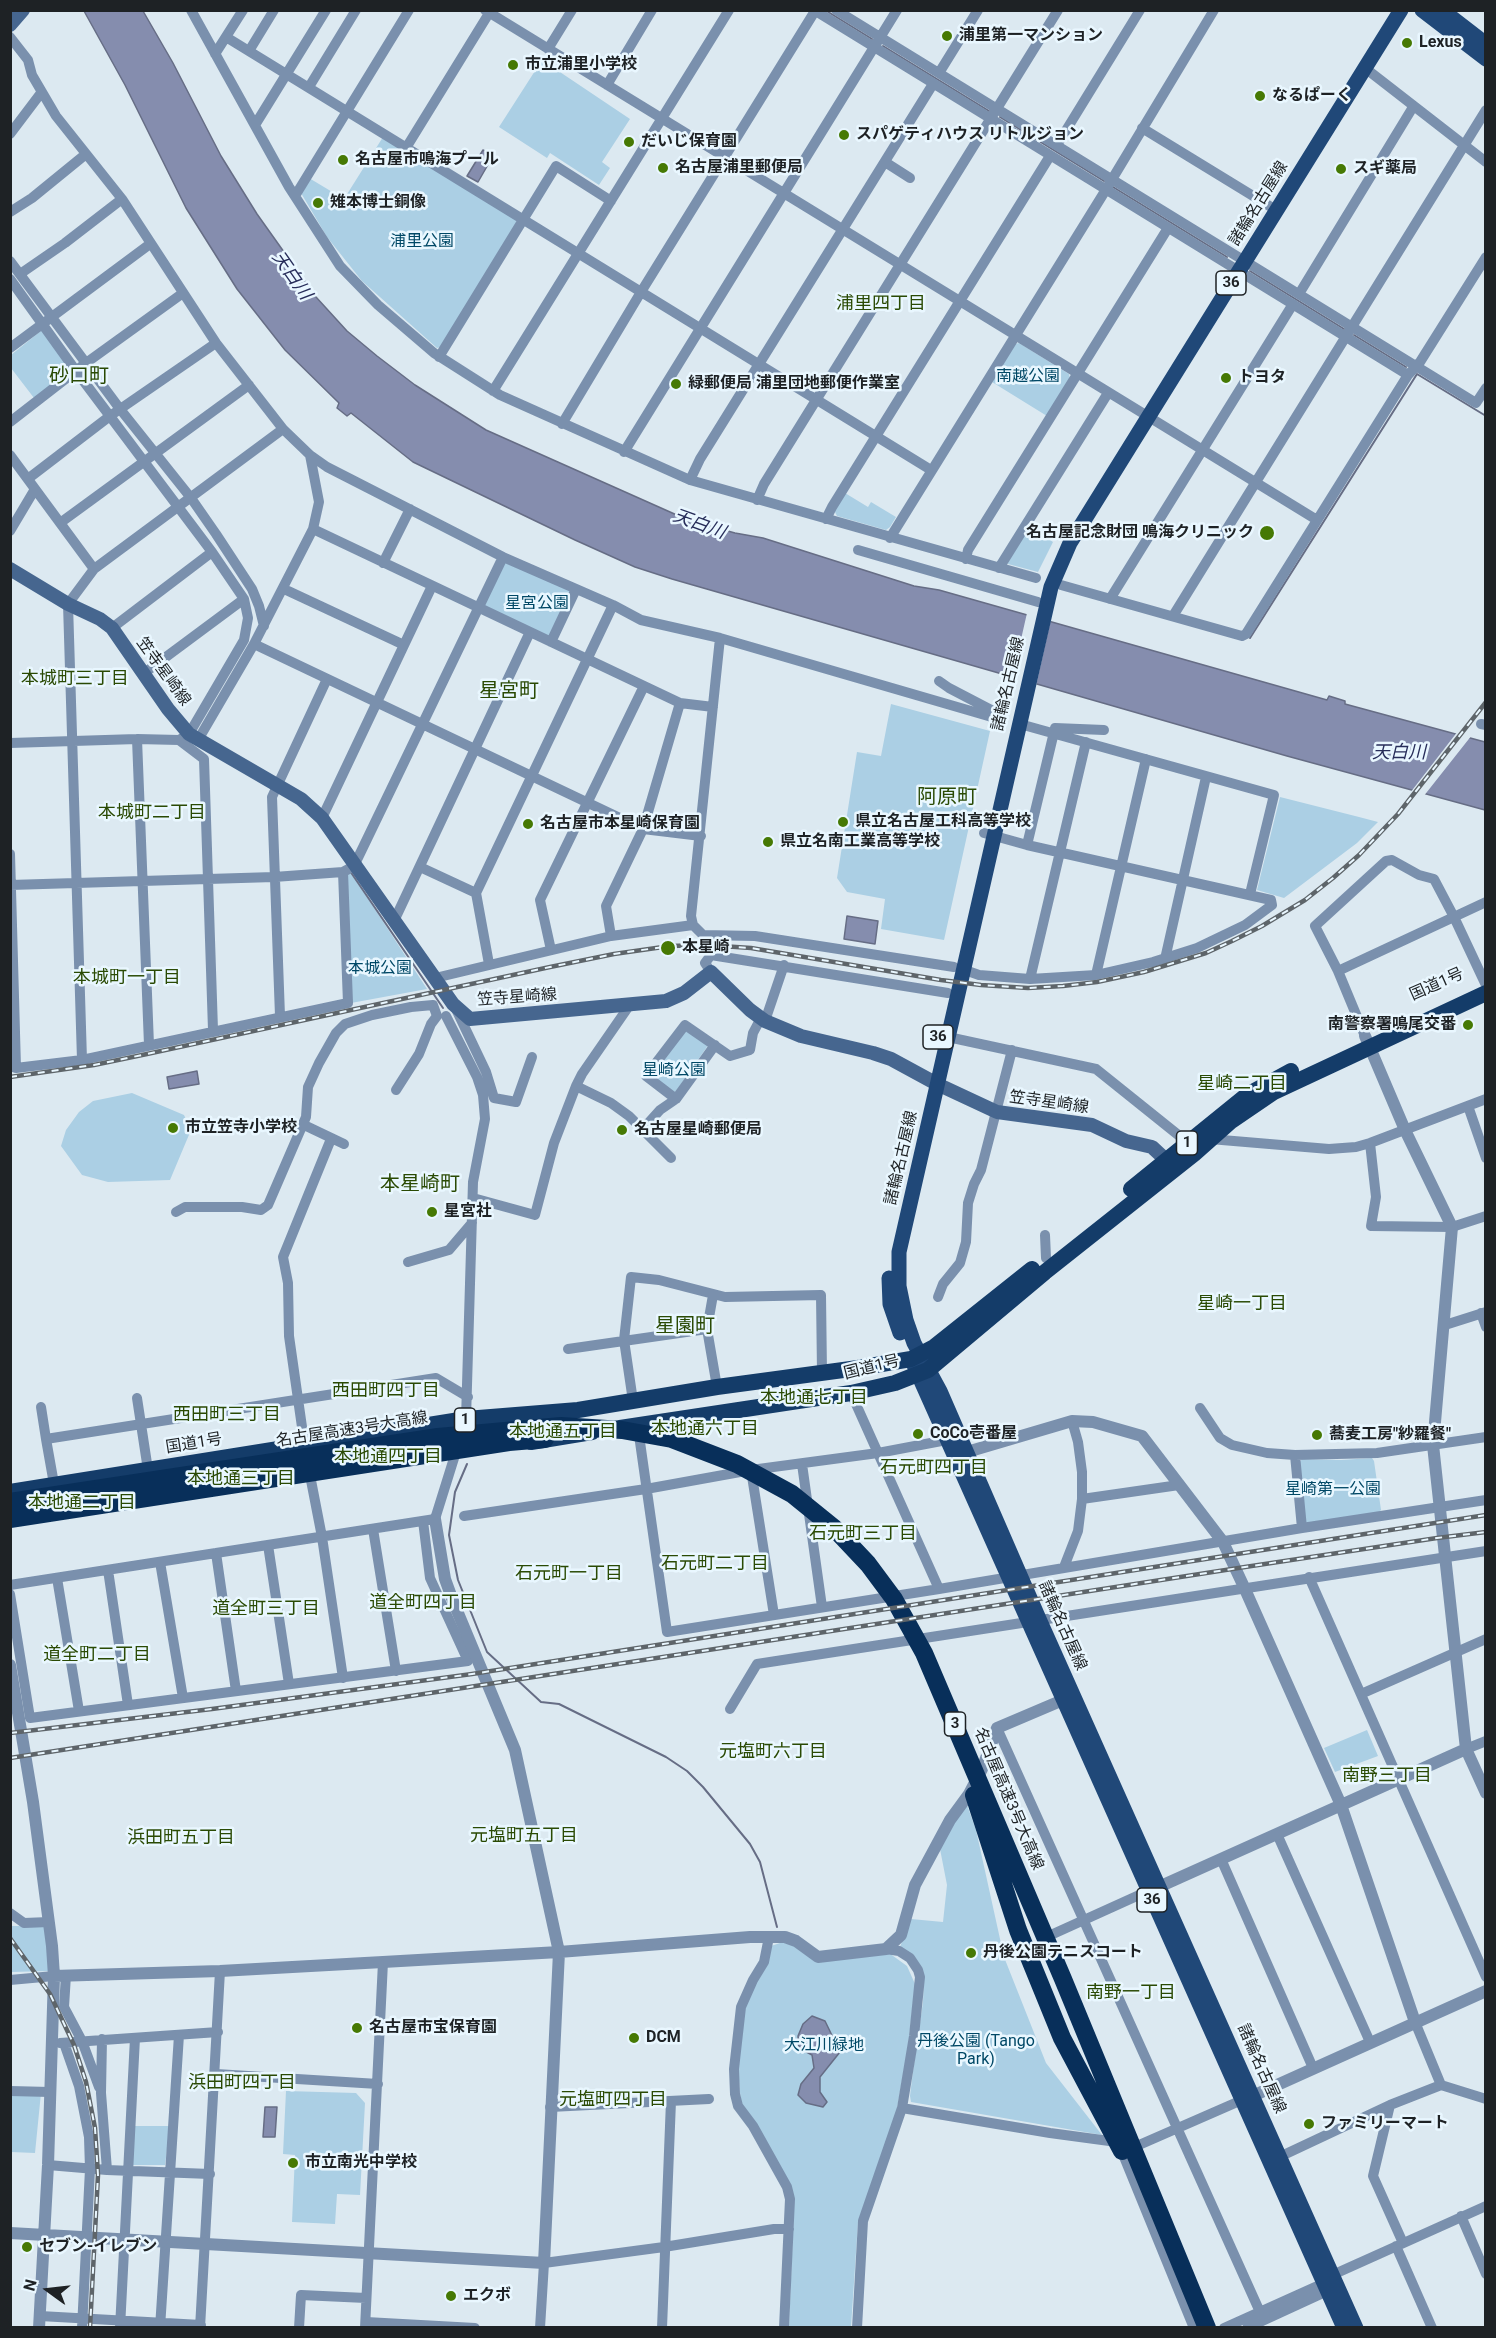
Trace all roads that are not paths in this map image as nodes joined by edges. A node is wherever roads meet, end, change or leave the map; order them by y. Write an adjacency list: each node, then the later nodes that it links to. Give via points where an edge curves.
1 (23, 10): 23 (main road)
2 (191, 10): 30 (street)
3 (243, 10): 25 (street)
4 (274, 10): 29 (street)
5 (326, 10): 34 (street)
6 (356, 10): 37 (street)
7 (409, 10): 42 (street)
8 (572, 10): 28 (street)
9 (652, 10): 36 (street)
10 (729, 10): 43 (street)
11 (836, 10): 26 (street)
12 (897, 10): 26 (street)
13 (978, 10): 33 (street)
14 (1058, 10): 40 (street)
15 (1140, 10): 48 (street)
16 (1214, 10): 46 (street)
17 (1391, 10): 63 (main road, 諸輪名古屋線 / 36)
18 (1401, 10): 32 (main road, 諸輪名古屋線 / 36)
19 (1422, 10): 31 (main road)
20 (1442, 10): 27 (main road)
21 (488, 11): 28 (street); 50 (street)
22 (815, 11): 26 (street); 53 (street)
23 (10, 25)
24 (10, 37): 38 (street, via 28,60)
25 (226, 37): 29 (street); 30 (street)
26 (877, 42): 33 (street); 35 (street); 59 (street)
27 (1485, 44)
28 (548, 49): 36 (street)
29 (249, 51): 34 (street)
30 (216, 54): 45 (street)
31 (1485, 59)
32 (1365, 68): 39 (street); 63 (main road, 諸輪名古屋線 / 36)
33 (939, 73): 40 (street)
34 (286, 74): 37 (street); 45 (street)
35 (933, 84): 44 (street); 54 (street)
36 (607, 85): 43 (street)
37 (309, 87): 42 (street)
38 (41, 93): 47 (street); 51 (street)
39 (1413, 107): 49 (street); 77 (street)
40 (998, 109): 44 (street); 48 (street)
41 (1485, 110): 49 (street)
42 (347, 111): 50 (street); 60 (street)
43 (662, 119): 53 (street); 62 (street)
44 (991, 119): 52 (street); 73 (street)
45 (255, 125): 60 (street)
46 (1142, 128): 57 (street); 63 (street)
47 (10, 134)
48 (1057, 145): 57 (street)
49 (1464, 145): 55 (street); 82 (street)
50 (406, 147): 65 (street)
51 (86, 154): 61 (street); 64 (street)
52 (1050, 156): 58 (street); 78 (street)
53 (725, 158): 59 (street); 75 (street)
54 (885, 162): 56 (street); 67 (street)
55 (1485, 162)
56 (910, 178)
57 (1111, 178): 58 (street); 72 (street)
58 (1106, 190): 66 (street); 84 (street)
59 (784, 194): 67 (street); 83 (street)
60 (295, 196): 88 (street, via 322,241 357,286)
61 (122, 200): 68 (street); 74 (street)
62 (611, 201): 65 (street, via 556,166); 69 (street)
63 (1273, 208): 72 (main road, 諸輪名古屋線 / 36)
64 (10, 212)
65 (523, 219): 69 (street); 88 (street)
66 (1168, 228): 72 (street); 93 (street)
67 (843, 230): 73 (street); 90 (street)
68 (150, 244): 76 (street); 80 (street)
69 (579, 253): 75 (street); 97 (street)
70 (1485, 257): 91 (street)
71 (10, 261): 74 (street)
72 (1239, 264): 77 (street); 79 (street); 101 (main road, 諸輪名古屋線 / 36)
73 (900, 265): 78 (street); 99 (street)
74 (13, 279): 80 (street); 81 (street)
75 (641, 291): 83 (street); 104 (street)
76 (183, 293): 86 (street); 89 (street)
77 (1299, 294): 82 (street)
78 (959, 302): 84 (street); 106 (street)
79 (1293, 304): 85 (street); 107 (street)
80 (52, 317): 81 (street); 89 (street)
81 (43, 324): 87 (street); 92 (street)
82 (1352, 327): 85 (street); 91 (street)
83 (701, 328): 90 (street); 108 (street)
84 (1015, 335): 93 (street); 113 (street)
85 (1346, 337): 94 (street); 116 (street)
86 (216, 343): 95 (street); 100 (street)
87 (10, 348)
88 (439, 357): 97 (street)
89 (86, 363): 92 (street); 100 (street)
90 (760, 364): 99 (street); 115 (street)
91 (1415, 365): 94 (street); 96 (street, via 1476,403)
92 (75, 371): 102 (street); 103 (street)
93 (1076, 374): 98 (street); 131 (street)
94 (1408, 375): 123 (street)
95 (249, 385): 105 (street); 109 (street)
96 (1485, 388)
97 (493, 391): 104 (street)
98 (1108, 393): 101 (street); 133 (street)
99 (817, 399): 106 (street); 119 (street)
100 (120, 409): 102 (street); 109 (street)
101 (1144, 414): 107 (street); 144 (main road, 諸輪名古屋線 / 36)
102 (110, 416): 112 (street); 114 (street)
103 (10, 422)
104 (562, 424): 108 (street)
105 (283, 429): 111 (street); 118 (street)
106 (877, 436): 113 (street); 122 (street)
107 (1202, 450): 116 (street); 142 (street)
108 (624, 452): 115 (street)
109 (154, 454): 112 (street); 118 (street)
110 (10, 455): 114 (street)
111 (310, 455): 121 (street); 125 (street, via 320,502)
112 (143, 460): 120 (street); 124 (street)
113 (932, 470): 127 (street)
114 (29, 478): 117 (street)
115 (690, 480): 119 (street)
116 (1256, 482): 123 (street); 147 (street)
117 (35, 489): 124 (street); 126 (street)
118 (191, 498): 120 (street); 148 (street, via 252,589)
119 (757, 500): 122 (street)
120 (179, 506): 129 (street); 135 (street)
121 (410, 509): 130 (street); 132 (street)
122 (826, 519): 127 (street)
123 (1317, 520): 147 (street, via 1246,634)
124 (60, 523): 135 (street)
125 (313, 529): 132 (street); 139 (street)
126 (10, 531)
127 (890, 538): 131 (street)
128 (858, 550): 144 (street)
129 (213, 552): 141 (street); 149 (street)
130 (502, 557): 140 (street); 146 (street)
131 (966, 559): 133 (street)
132 (384, 563): 138 (street)
133 (999, 568): 136 (street)
134 (10, 569): 143 (main road, 笠寺星崎線)
135 (94, 569): 143 (street)
136 (1036, 578)
137 (1061, 585): 142 (street)
138 (432, 586): 146 (street); 154 (street)
139 (284, 589): 148 (street); 154 (street)
140 (576, 589): 145 (street); 152 (street)
141 (244, 599): 156 (street); 167 (street, via 248,618 244,640)
142 (1110, 599): 147 (street)
143 (68, 604): 149 (main road, 笠寺星崎線); 169 (street)
144 (1040, 604): 180 (main road, 諸輪名古屋線 / 36)
145 (613, 605): 151 (street, via 641,620); 155 (street)
146 (478, 608): 150 (street); 163 (street)
147 (1173, 616)
148 (264, 626): 153 (street)
149 (112, 628): 156 (main road, 笠寺星崎線)
150 (530, 632): 152 (street); 172 (street)
151 (720, 638): 158 (street, via 998,719 995,712); 162 (street)
152 (552, 642): 155 (street)
153 (254, 644): 157 (street); 167 (street)
154 (404, 645): 160 (street)
155 (587, 659): 159 (street); 174 (street)
156 (143, 674): 167 (main road, 笠寺星崎線)
157 (327, 679): 160 (street); 176 (street)
158 (939, 681)
159 (644, 686): 161 (street); 177 (street)
160 (377, 703): 163 (street); 178 (street)
161 (680, 703): 162 (street); 179 (street)
162 (713, 707): 181 (street)
163 (422, 724): 172 (street); 187 (street)
164 (1027, 726): 166 (street)
165 (1104, 730): 166 (street, via 1055,728)
166 (1054, 733): 170 (street); 182 (street)
167 (189, 738): 168 (street); 176 (main road, 笠寺星崎線); 188 (street, via 204,759)
168 (137, 739): 169 (street); 191 (street)
169 (71, 742): 171 (street); 192 (street)
170 (1086, 742): 173 (street); 183 (street)
171 (10, 743)
172 (476, 750): 174 (street); 186 (street)
173 (1146, 759): 175 (street); 185 (street)
174 (532, 777): 177 (street); 194 (street)
175 (1206, 777): 190 (street); 195 (street, via 1274,795)
176 (277, 784): 178 (main road, 笠寺星崎線); 189 (street, via 272,797)
177 (587, 802): 179 (street); 201 (street, via 540,900)
178 (321, 818): 187 (main road, 笠寺星崎線)
179 (643, 829): 181 (street); 200 (street, via 606,906)
180 (989, 835): 182 (street); 205 (main road, 諸輪名古屋線 / 36)
181 (701, 836): 199 (street)
182 (1027, 845): 183 (street)
183 (1059, 851): 185 (street); 210 (street)
184 (10, 854): 193 (street)
185 (1122, 865): 190 (street); 208 (street)
186 (420, 867): 194 (street); 198 (street)
187 (348, 869): 189 (street); 198 (main road, 笠寺星崎線); 215 (street, via 348,1003)
188 (208, 877): 189 (street); 191 (street); 217 (street)
189 (274, 877): 215 (street)
190 (1184, 879): 195 (street); 202 (street)
191 (141, 880): 192 (street); 220 (street)
192 (76, 882): 193 (street); 224 (street)
193 (11, 885): 225 (street)
194 (476, 893): 203 (street)
195 (1250, 894): 202 (street, via 1271,900 1272,905 1245,925)
196 (1485, 902): 197 (street)
197 (1455, 917): 206 (street); 206 (street, via 1434,879 1392,860 1386,861 1315,926); 211 (street)
198 (394, 921): 209 (main road, 笠寺星崎線)
199 (693, 926): 200 (street); 205 (street, via 703,935 755,936)
200 (611, 936): 201 (street)
201 (551, 950): 203 (street)
202 (1165, 959): 208 (street)
203 (489, 964): 209 (street)
204 (784, 965): 207 (street, via 711,955 705,963); 212 (street); 216 (street)
205 (958, 968): 210 (street, via 980,975); 212 (main road, 諸輪名古屋線 / 36); 218 (main road, 諸輪名古屋線 / 36)
206 (1338, 971): 219 (street)
207 (711, 972): 213 (main road, 笠寺星崎線, via 666,1002); 216 (main road, 笠寺星崎線)
208 (1096, 975): 210 (street)
209 (435, 978): 214 (main road, 笠寺星崎線)
210 (1030, 979)
211 (1485, 987): 219 (highway, 国道1号 / 1)
212 (948, 993): 226 (main road, 諸輪名古屋線 / 36)
213 (629, 1006): 214 (main road, 笠寺星崎線, via 470,1019); 227 (street)
214 (447, 1014): 223 (street, via 486,1072 494,1098 516,1102); 228 (street, via 431,1024 419,1054); 233 (street, via 433,1005 372,1015 345,1024 336,1033 308,1087); 244 (street, via 483,1095 485,1119)
215 (280, 1016): 217 (street)
216 (763, 1019): 221 (street, via 753,1033 750,1050 730,1056); 226 (main road, 笠寺星崎線, via 801,1036 882,1056)
217 (213, 1030): 220 (street)
218 (948, 1037): 222 (street); 226 (main road, 諸輪名古屋線 / 36)
219 (1368, 1041): 235 (street); 236 (highway, 国道1号 / 1, via 1274,1092); 238 (highway, 国道1号 / 1, via 1269,1081)
220 (149, 1045): 224 (street)
221 (714, 1045): 229 (street); 229 (street, via 685,1025 646,1076)
222 (1012, 1050): 232 (street); 238 (street, via 1096,1069)
223 (532, 1057)
224 (82, 1060): 225 (street)
225 (13, 1067)
226 (932, 1082): 232 (main road, 笠寺星崎線); 260 (main road, 諸輪名古屋線 / 36, via 899,1252 899,1286)
227 (576, 1086): 234 (street, via 611,1103); 244 (street, via 554,1143 535,1215)
228 (396, 1090)
229 (676, 1099): 234 (street)
230 (1485, 1099): 231 (street)
231 (1468, 1106): 235 (street); 242 (street)
232 (997, 1112): 243 (main road, 笠寺星崎線, via 1092,1125 1126,1141 1152,1147); 253 (street, via 968,1203 966,1242 960,1263)
233 (303, 1124): 237 (street); 245 (street, via 268,1205 261,1210 185,1207)
234 (642, 1130): 241 (street)
235 (1405, 1130): 239 (street); 248 (street)
236 (1213, 1138): 238 (street); 239 (street, via 1329,1149); 260 (highway, 国道1号 / 1, via 1140,1203)
237 (331, 1139): 240 (street); 266 (street, via 283,1257)
238 (1188, 1142): 243 (highway, 国道1号 / 1)
239 (1370, 1143): 248 (street, via 1376,1197 1371,1226)
240 (344, 1144)
241 (671, 1158)
242 (1485, 1158)
243 (1166, 1160): 250 (highway, 国道1号 / 1)
244 (473, 1198): 247 (street)
245 (176, 1212)
246 (1485, 1216): 248 (street)
247 (471, 1223): 251 (street, via 449,1250); 264 (street)
248 (1452, 1227): 255 (street)
249 (1045, 1235): 250 (street)
250 (1046, 1258): 260 (highway, 国道1号 / 1, via 934,1347)
251 (408, 1263)
252 (713, 1295): 257 (street); 258 (street, via 659,1280 631,1277); 261 (street, via 821,1295)
253 (938, 1297)
254 (1483, 1312): 255 (street); 256 (street)
255 (1444, 1325): 278 (street)
256 (1485, 1327)
257 (706, 1329): 258 (street); 262 (street)
258 (624, 1340): 259 (street); 267 (street)
259 (568, 1349)
260 (919, 1364): 261 (highway, 国道1号 / 1); 263 (highway, 国道1号 / 1, via 896,1383); 276 (main road, 諸輪名古屋線 / 36)
261 (822, 1372): 262 (highway, 国道1号 / 1)
262 (717, 1387): 267 (highway, 国道1号 / 1)
263 (851, 1393): 273 (highway, 国道1号 / 1); 280 (street)
264 (468, 1397): 266 (street, via 436,1378); 270 (street)
265 (137, 1398): 272 (street)
266 (298, 1401): 272 (street); 277 (street)
267 (633, 1401): 270 (highway, 国道1号 / 1, via 578,1410 507,1410)
268 (41, 1407): 275 (street)
269 (1200, 1408): 282 (street, via 1220,1438 1232,1445)
270 (466, 1419): 277 (highway, 国道1号 / 1)
271 (1072, 1421): 279 (street); 288 (street, via 1093,1422 1142,1436); 291 (street, via 1082,1472)
272 (141, 1424): 275 (street); 284 (street)
273 (638, 1425): 281 (highway, 国道1号 / 1); 289 (street)
274 (1485, 1437): 278 (street)
275 (46, 1439): 287 (street)
276 (953, 1439): 279 (main road, 諸輪名古屋線 / 36); 280 (street); 310 (main road, 諸輪名古屋線 / 36)
277 (305, 1446): 284 (highway, 国道1号 / 1); 286 (street); 295 (highway, via 290,1466)
278 (1433, 1446): 282 (street, via 1377,1453); 294 (street)
279 (967, 1452): 310 (main road, 諸輪名古屋線 / 36)
280 (878, 1453): 283 (street); 315 (street)
281 (446, 1454): 286 (highway, 国道1号 / 1); 297 (street); 298 (highway, 3); 341 (highway, 3, via 536,1439 615,1440 709,1462 766,1491 823,1532 851,1560 882,1601 914,1657)
282 (1294, 1455): 299 (street)
283 (802, 1464): 285 (street); 317 (street)
284 (148, 1470): 287 (highway, 国道1号 / 1)
285 (751, 1470): 289 (street); 318 (street)
286 (310, 1478): 298 (highway, 国道1号 / 1); 301 (street)
287 (54, 1484): 290 (highway, 国道1号 / 1)
288 (1179, 1485): 291 (street); 302 (street)
289 (646, 1489): 296 (street); 318 (street, via 667,1632)
290 (10, 1492)
291 (1082, 1499): 308 (street, via 1078,1531)
292 (1485, 1500): 294 (street)
293 (10, 1502): 422 (highway, 名古屋高速3号大高線 / 3, via 438,1437 561,1426 622,1430 672,1439 737,1464 792,1494 834,1528 868,1564 894,1599 924,1653)
294 (1440, 1507): 299 (street); 306 (street)
295 (10, 1511)
296 (464, 1516)
297 (429, 1520): 300 (street); 323 (street, via 430,1578 468,1661); 352 (street, via 449,1590 515,1750)
298 (10, 1521)
299 (1302, 1527): 302 (street)
300 (373, 1529): 301 (street); 323 (street)
301 (322, 1537): 303 (street); 324 (street)
302 (1223, 1542): 308 (street); 314 (street)
303 (268, 1545): 305 (street); 325 (street)
304 (1485, 1551): 306 (street)
305 (216, 1553): 307 (street); 326 (street)
306 (1445, 1557): 311 (street); 321 (street)
307 (160, 1562): 309 (street); 328 (street)
308 (1064, 1568): 310 (street)
309 (108, 1570): 312 (street); 330 (street)
310 (1014, 1576): 315 (street); 319 (main road, 諸輪名古屋線 / 36)
311 (1309, 1577): 314 (street); 327 (street)
312 (57, 1578): 313 (street); 332 (street)
313 (10, 1585)
314 (1244, 1587): 319 (street); 342 (street)
315 (939, 1589): 317 (street)
316 (10, 1594): 333 (street)
317 (822, 1607): 318 (street)
318 (774, 1615)
319 (1034, 1622): 329 (main road, 諸輪名古屋線 / 36); 331 (street, via 757,1664)
320 (1485, 1639): 321 (street)
321 (1455, 1652): 327 (street); 337 (street)
322 (10, 1665): 348 (street)
323 (396, 1671): 324 (street)
324 (343, 1678): 325 (street)
325 (289, 1684): 326 (street)
326 (236, 1691): 328 (street)
327 (1361, 1694): 339 (street)
328 (183, 1698): 330 (street)
329 (1068, 1698): 335 (street); 345 (main road, 諸輪名古屋線 / 36)
330 (128, 1705): 332 (street)
331 (730, 1710)
332 (79, 1711): 333 (street)
333 (29, 1718): 334 (street)
334 (10, 1720)
335 (998, 1728): 338 (street); 347 (street)
336 (1485, 1741): 337 (street)
337 (1466, 1749): 339 (street); 340 (street)
338 (982, 1769): 349 (street); 351 (street, via 915,1885 901,1935)
339 (1399, 1780): 342 (street); 356 (street)
340 (1485, 1793)
341 (974, 1795): 421 (highway, 3, via 1018,1930 1045,1996 1071,2057 1128,2163); 422 (highway, via 1056,1992 1106,2092)
342 (1341, 1805): 343 (street); 359 (street)
343 (1277, 1834): 344 (street); 365 (street)
344 (1221, 1859): 345 (street); 367 (street)
345 (1154, 1889): 347 (street); 374 (main road, 諸輪名古屋線 / 36)
346 (10, 1913): 348 (street, via 24,1923)
347 (1084, 1920): 349 (street); 381 (street)
348 (49, 1922): 355 (street)
349 (1053, 1934): 383 (street)
350 (770, 1937): 351 (street, via 796,1941 818,1957); 352 (street); 393 (street, via 764,1962 741,2007 735,2094 738,2106 787,2187)
351 (886, 1949): 380 (street, via 910,1958 920,1977)
352 (559, 1952): 353 (street); 379 (street)
353 (383, 1962): 354 (street); 369 (street)
354 (220, 1971): 355 (street); 360 (street)
355 (60, 1976): 357 (street); 364 (street, via 64,2007); 366 (street)
356 (1485, 1977)
357 (10, 1980)
358 (1485, 1991): 359 (street)
359 (1415, 2022): 365 (street); 370 (street)
360 (218, 2032): 361 (street); 368 (street)
361 (178, 2035): 362 (street); 389 (street)
362 (135, 2038): 363 (street); 388 (street)
363 (102, 2039): 364 (street); 373 (street)
364 (82, 2041): 366 (street); 373 (street)
365 (1370, 2042): 367 (street)
366 (58, 2043): 372 (street); 386 (street, via 79,2086 89,2137)
367 (1313, 2068): 374 (street)
368 (216, 2074): 369 (street); 390 (street)
369 (378, 2084): 402 (street)
370 (1442, 2085): 375 (street); 378 (street)
371 (10, 2091): 372 (street)
372 (50, 2092): 385 (street)
373 (101, 2093): 387 (street)
374 (1248, 2098): 381 (street); 384 (main road, 諸輪名古屋線 / 36)
375 (1485, 2098)
376 (709, 2099): 377 (street)
377 (671, 2101): 379 (street); 401 (street)
378 (1390, 2105): 384 (street); 400 (street, via 1373,2176)
379 (550, 2107): 403 (street)
380 (902, 2108): 382 (street); 420 (street, via 863,2221)
381 (1178, 2129): 383 (street); 407 (street)
382 (1118, 2143): 383 (street); 421 (street)
383 (1139, 2145): 423 (street)
384 (1275, 2159): 405 (main road, 諸輪名古屋線 / 36)
385 (48, 2164): 386 (street); 395 (street)
386 (90, 2169): 387 (street); 396 (street)
387 (107, 2170): 388 (street)
388 (130, 2170): 389 (street); 397 (street)
389 (170, 2172): 390 (street); 398 (street)
390 (210, 2174): 399 (street)
391 (1485, 2206): 392 (street)
392 (1461, 2216): 400 (street); 404 (street)
393 (789, 2229): 401 (street); 419 (street)
394 (10, 2233): 395 (street)
395 (45, 2235): 396 (street); 408 (street)
396 (87, 2237): 397 (street); 409 (street)
397 (125, 2239): 398 (street); 410 (street)
398 (164, 2241): 399 (street); 411 (street)
399 (206, 2244): 402 (street); 413 (street)
400 (1399, 2244): 405 (street, via 1339,2272); 428 (street)
401 (664, 2247): 403 (street); 418 (street)
402 (369, 2253): 403 (street); 406 (street)
403 (544, 2263): 417 (street)
404 (1485, 2274)
405 (1330, 2285): 407 (street); 425 (street); 426 (main road, 諸輪名古屋線 / 36); 427 (main road, 諸輪名古屋線 / 36)
406 (366, 2298): 412 (street); 415 (street, via 301,2295)
407 (1260, 2313): 424 (street)
408 (40, 2322): 409 (street)
409 (82, 2323): 410 (street)
410 (120, 2324): 411 (street)
411 (160, 2325): 413 (street)
412 (365, 2325): 414 (street)
413 (200, 2326)
414 (452, 2327): 416 (street)
415 (299, 2328)
416 (475, 2328)
417 (540, 2328)
418 (662, 2328)
419 (784, 2328)
420 (857, 2328)
421 (1194, 2328)
422 (1206, 2328)
423 (1215, 2328)
424 (1224, 2328)
425 (1247, 2328)
426 (1344, 2328)
427 (1356, 2328)
428 (1431, 2328)

